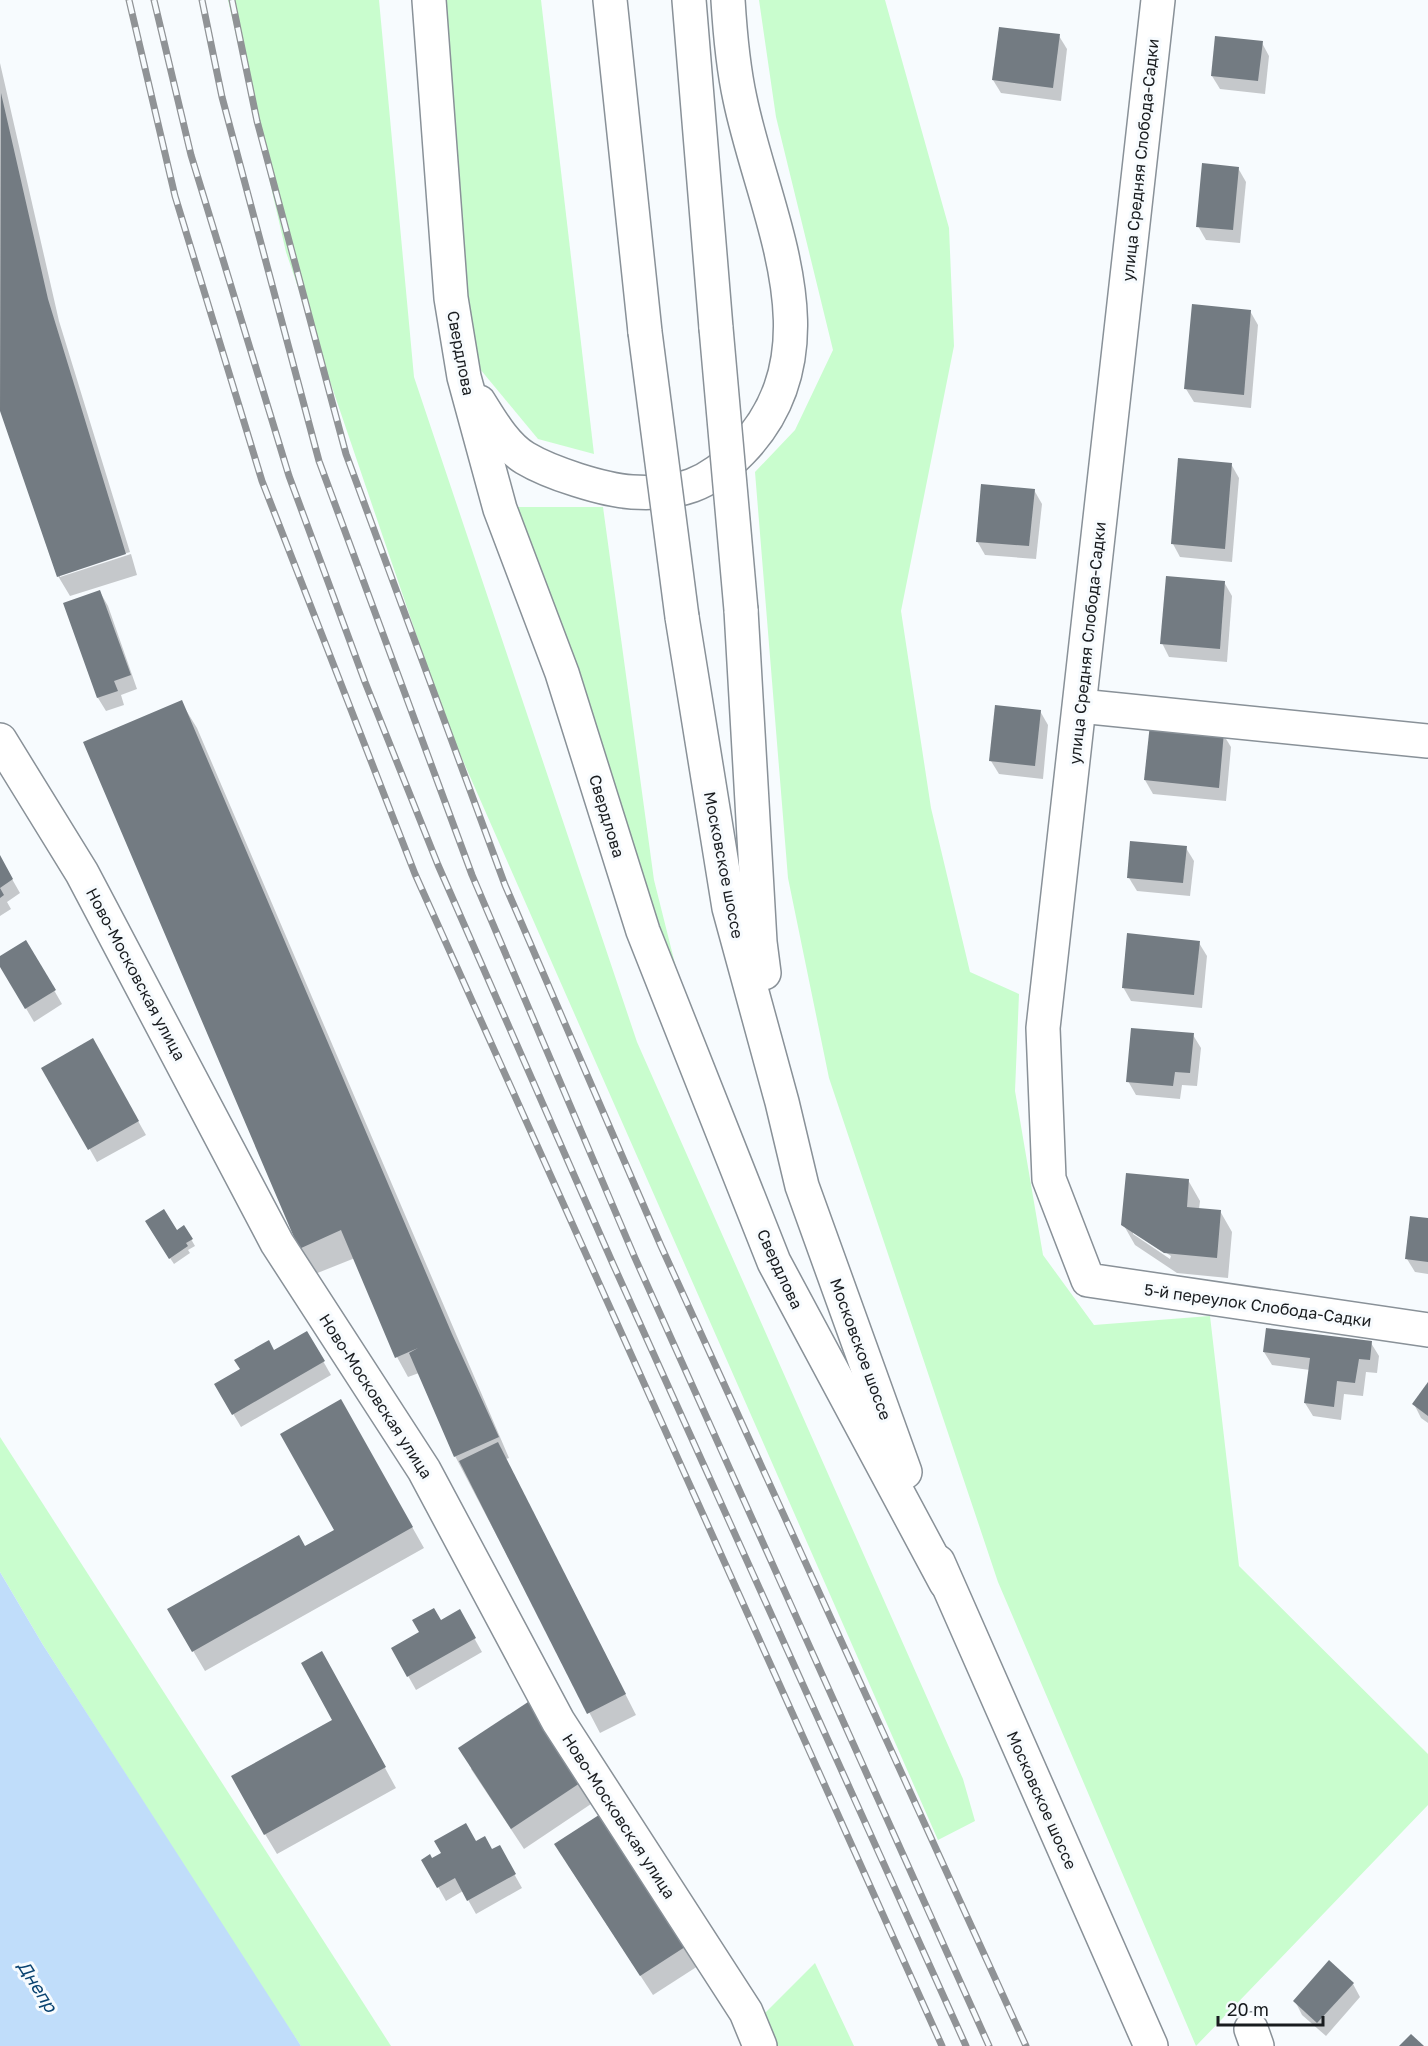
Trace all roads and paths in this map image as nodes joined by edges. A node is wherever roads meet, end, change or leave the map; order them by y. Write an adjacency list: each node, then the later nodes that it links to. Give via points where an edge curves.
1 (429, 0): 6 (main road, Свердлова, via 451,298)
2 (610, 0): 10 (main road, Московское шоссе, bridge, via 645,332 682,617 729,908)
3 (689, 0): 10 (main road, bridge, via 741,610 760,942)
4 (728, 0): 6 (main road, via 740,98 781,247 791,310 790,358 782,389 756,435 721,471 688,488 656,494 608,491 524,457 497,430)
5 (1158, 0): 7 (main road, улица Средняя Слобода-Садки)
6 (464, 378): 13 (main road, Свердлова, via 500,509 562,673 643,931 774,1262)
7 (1080, 706): 9 (main road); 11 (main road, улица Средняя Слобода-Садки, via 1043,1028 1049,1179)
8 (0, 740): 14 (main road, Ново-Московская улица, via 82,873 277,1243 424,1470 558,1721 746,2012)
9 (1428, 741)
10 (782, 1102): 13 (main road, Московское шоссе, via 802,1186)
11 (1089, 1280): 12 (main road, 5-й переулок Слобода-Садки)
12 (1428, 1330)
13 (945, 1582): 15 (main road, Московское шоссе)
14 (760, 2046)
15 (1151, 2046)

